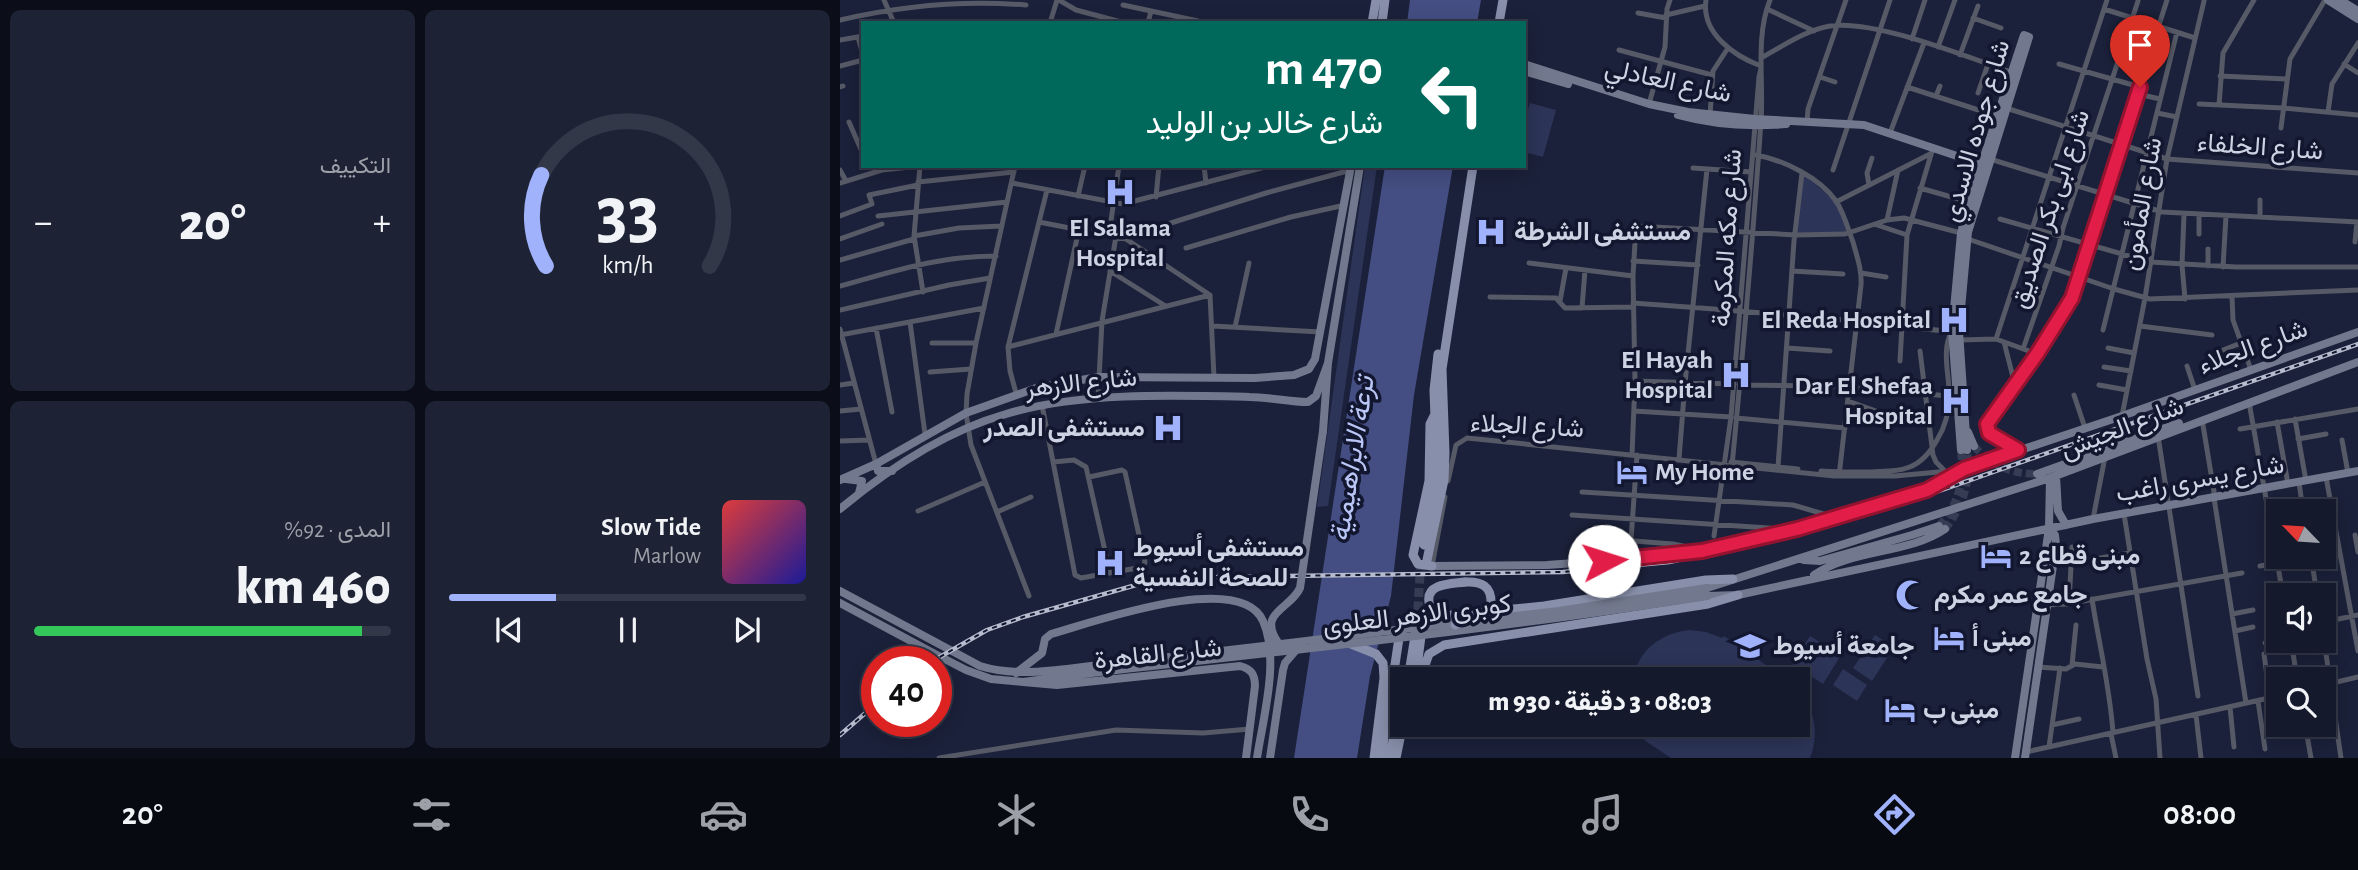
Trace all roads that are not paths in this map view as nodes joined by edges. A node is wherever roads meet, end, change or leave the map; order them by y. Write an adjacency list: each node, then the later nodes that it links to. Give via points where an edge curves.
1 (884, 0): 26 (street)
2 (1058, 0): 38 (street); 39 (street)
3 (1376, 0): 42 (main road)
4 (1385, 0): 43 (main road)
5 (1500, 0): 44 (main road)
6 (1670, 0): 31 (street)
7 (1760, 0): 20 (street)
8 (1846, 0): 45 (street)
9 (1890, 0): 49 (street)
10 (1924, 0): 53 (street)
11 (1955, 0): 57 (street)
12 (2107, 0): 27 (street)
13 (2167, 0): 46 (street)
14 (2254, 0): 75 (street, via 2224,50)
15 (2326, 0): 24 (main road); 78 (street, via 2292,55)
16 (2340, 0): 24 (main road)
17 (2138, 1): 33 (street, شارع ابى بكر الصديق)
18 (2204, 1): 52 (street, شارع المأمون)
19 (1706, 3): 31 (street); 58 (street, via 1708,22)
20 (1769, 4): 48 (street); 61 (street, شارع مكه المكرمة)
21 (1026, 5): 26 (street, via 948,1)
22 (1123, 5): 28 (street)
23 (1978, 6): 32 (street)
24 (2350, 6): 29 (main road); 35 (main road)
25 (1109, 8): 39 (street)
26 (886, 9): 36 (street); 37 (street)
27 (2104, 9): 33 (street); 70 (street)
28 (1151, 11): 34 (street); 40 (street)
29 (2358, 11)
30 (1638, 13): 31 (street)
31 (1666, 16): 63 (street)
32 (1973, 18): 47 (street); 60 (street)
33 (2132, 18): 46 (street); 77 (street, شارع ابى بكر الصديق)
34 (1173, 19): 41 (street)
35 (2358, 19)
36 (840, 20)
37 (893, 21)
38 (1051, 21)
39 (1112, 21)
40 (1148, 21)
41 (1198, 21)
42 (1372, 21)
43 (1382, 21)
44 (1496, 21)
45 (1837, 26): 48 (street); 49 (street); 76 (street)
46 (2159, 26): 50 (street); 82 (street)
47 (2001, 28)
48 (1814, 31): 61 (street)
49 (1880, 31): 53 (street); 100 (street)
50 (2177, 32): 52 (street); 85 (street)
51 (860, 36): 54 (street)
52 (2195, 38): 96 (street, شارع المأمون)
53 (1912, 39): 55 (street)
54 (840, 40)
55 (1924, 43): 57 (street); 81 (street)
56 (2358, 43): 66 (street)
57 (1938, 47): 60 (street)
58 (1728, 48): 69 (street); 74 (street)
59 (1619, 50): 63 (street)
60 (1960, 55): 64 (street)
61 (1761, 58): 69 (street, شارع مكه المكرمة)
62 (861, 59): 68 (street)
63 (1661, 61): 74 (street); 86 (street)
64 (1988, 64): 72 (street); 83 (street)
65 (2059, 64): 70 (street)
66 (2344, 64): 73 (street); 91 (street, via 2330,88)
67 (1526, 65): 86 (main road, شارع العادلي)
68 (840, 66)
69 (1761, 67): 98 (street, شارع مكه المكرمة)
70 (2084, 71): 77 (street); 101 (street)
71 (1526, 72): 98 (main road, شارع العادلي, via 1696,120)
72 (2014, 73): 89 (main road, شارع جوده الاسدي)
73 (2358, 73)
74 (1712, 75): 94 (street)
75 (2220, 76): 78 (street); 88 (street)
76 (1820, 77): 79 (street); 99 (street)
77 (2113, 79): 82 (street); 104 (street, شارع ابى بكر الصديق)
78 (2286, 79): 90 (street)
79 (1835, 82)
80 (1940, 86): 84 (street)
81 (1907, 87): 84 (street); 103 (street)
82 (2139, 91): 85 (street); 105 (street)
83 (1978, 93)
84 (1936, 96): 95 (street)
85 (2160, 99): 92 (street)
86 (1649, 104): 94 (main road, شارع العادلي)
87 (2199, 104): 88 (street)
88 (2219, 105): 90 (street)
89 (2003, 107): 95 (main road, شارع جوده الاسدي); 101 (street, شارع الخلفاء); 111 (main road, شارع جوده الاسدي)
90 (2283, 108): 91 (street); 102 (street)
91 (2328, 112): 93 (street)
92 (2157, 113): 96 (street); 108 (street)
93 (2358, 115)
94 (1710, 116): 98 (main road, شارع العادلي)
95 (1997, 116): 113 (main road, شارع جوده الاسدي)
96 (2177, 117): 112 (street, شارع المأمون)
97 (849, 122): 106 (street)
98 (1758, 122): 99 (main road, شارع العادلي); 109 (street, شارع مكه المكرمة)
99 (1807, 122): 100 (main road, شارع العادلي)
100 (1850, 122): 103 (main road, شارع العادلي); 130 (street)
101 (2065, 127): 104 (street, شارع الخلفاء); 136 (street)
102 (2281, 128)
103 (1890, 133): 107 (main road, شارع العادلي)
104 (2094, 136): 105 (street, شارع الخلفاء); 142 (street, شارع ابى بكر الصديق)
105 (2122, 146): 108 (street, شارع الخلفاء); 145 (street)
106 (861, 149)
107 (1932, 150): 113 (main road, شارع العادلي); 131 (street); 143 (street)
108 (2147, 153): 112 (street, شارع الخلفاء); 155 (street)
109 (1755, 155): 132 (street, شارع مكه المكرمة); 134 (street); 175 (street, شارع مكه المكرمة)
110 (1872, 158): 141 (street)
111 (1990, 159): 136 (street); 181 (main road, شارع جوده الاسدي)
112 (2167, 159): 135 (street, شارع الخلفاء); 156 (street, شارع المأمون)
113 (1981, 164): 151 (main road, شارع جوده الاسدي)
114 (869, 168): 133 (street)
115 (888, 168): 133 (street)
116 (919, 168): 138 (street)
117 (1085, 168): 146 (street)
118 (1119, 168): 152 (street)
119 (1159, 168): 147 (street)
120 (1204, 168): 139 (street)
121 (1351, 168): 154 (main road); 171 (street)
122 (1360, 168): 264 (main road)
123 (1471, 168): 374 (main road, via 1436,367 1431,467 1413,555 1418,564)
124 (1471, 168): 374 (main road, via 1442,369 1444,480)
125 (1693, 168): 128 (street)
126 (1015, 169): 138 (street); 140 (street)
127 (1245, 169): 139 (street)
128 (1707, 169): 132 (street); 174 (street)
129 (840, 170): 137 (street)
130 (1833, 170)
131 (1898, 170): 141 (street); 166 (street)
132 (1751, 172): 175 (street, شارع مكه المكرمة)
133 (871, 173): 137 (street)
134 (1802, 173): 150 (street); 179 (street)
135 (2358, 173)
136 (2048, 178): 142 (street); 172 (street)
137 (843, 182)
138 (918, 183): 153 (street, via 869,195); 157 (street)
139 (1206, 183): 147 (street)
140 (1012, 184): 144 (street); 149 (street)
141 (1869, 185): 150 (street)
142 (2077, 187): 145 (street); 183 (street, شارع ابى بكر الصديق)
143 (1920, 188): 151 (street); 164 (street)
144 (1047, 190): 146 (street); 167 (street)
145 (2105, 195): 155 (street); 186 (street)
146 (1078, 196): 152 (street)
147 (1156, 197): 152 (street)
148 (2260, 200): 163 (street)
149 (1007, 202): 157 (street); 170 (street)
150 (1836, 202): 176 (street)
151 (1969, 202): 181 (main road, شارع جوده الاسدي)
152 (1113, 203): 178 (street)
153 (872, 204): 160 (street); 161 (street)
154 (1345, 205): 187 (street); 241 (main road)
155 (2135, 205): 156 (street); 190 (street)
156 (2158, 211): 158 (street); 194 (street, شارع المأمون)
157 (915, 212): 161 (street); 182 (street)
158 (2184, 214): 159 (street); 199 (street)
159 (2199, 215): 162 (street); 177 (street)
160 (840, 216)
161 (878, 216): 184 (street, via 883,226)
162 (2226, 216): 163 (street); 201 (street)
163 (2260, 217): 168 (street)
164 (1910, 219): 166 (street); 180 (street); 181 (street)
165 (2000, 219): 172 (street)
166 (1887, 220): 169 (street)
167 (1039, 222): 173 (street); 252 (street)
168 (2357, 222): 185 (street)
169 (1877, 225): 176 (street); 180 (street)
170 (1002, 226): 182 (street); 189 (street)
171 (1155, 228)
172 (2032, 228): 183 (street); 191 (street)
173 (1079, 229): 178 (street); 244 (street)
174 (1701, 230): 175 (street); 193 (street, via 1637,226); 198 (street)
175 (1750, 233): 179 (street); 230 (street, شارع مكه المكرمة)
176 (1850, 233): 179 (street); 208 (street)
177 (2199, 234)
178 (1113, 235): 206 (street); 218 (street, via 1145,250)
179 (1796, 235): 207 (street)
180 (1907, 235): 235 (street)
181 (1964, 236): 191 (street); 245 (main road, شارع جوده الاسدي)
182 (914, 237): 192 (street); 197 (street)
183 (2061, 237): 186 (street); 204 (street, شارع ابى بكر الصديق)
184 (840, 239)
185 (2355, 242)
186 (2088, 245): 190 (street); 212 (street)
187 (1186, 248)
188 (2208, 249): 200 (street)
189 (996, 256): 197 (street, via 960,256); 213 (street)
190 (2122, 256): 194 (street); 215 (street)
191 (2022, 258): 204 (street); 247 (street)
192 (840, 260)
193 (1633, 261): 198 (street); 210 (street)
194 (2150, 262): 199 (street); 221 (street, شارع المأمون)
195 (1249, 263): 238 (street)
196 (1529, 263): 203 (street)
197 (918, 264): 214 (street); 217 (street)
198 (1698, 265): 226 (street)
199 (2182, 265): 200 (street); 222 (street)
200 (2208, 266): 201 (street)
201 (2223, 267): 202 (street)
202 (2358, 267)
203 (1566, 268): 205 (street); 223 (street)
204 (2052, 268): 212 (street); 255 (street, شارع ابى بكر الصديق)
205 (1585, 270): 210 (street); 228 (street)
206 (1110, 271): 224 (street); 232 (street)
207 (1792, 271): 209 (street); 231 (street)
208 (1861, 273): 211 (street); 233 (street)
209 (1843, 274)
210 (1633, 276): 225 (street)
211 (1886, 277)
212 (2079, 277): 215 (street); 260 (street, via 2069,306)
213 (990, 278): 217 (street); 227 (street)
214 (840, 286)
215 (2114, 289): 221 (street); 240 (street)
216 (2358, 290): 219 (street)
217 (923, 292): 229 (street)
218 (1210, 295): 224 (street); 236 (street)
219 (2232, 296): 222 (street); 251 (street, via 2232,316)
220 (1490, 298): 223 (street)
221 (2145, 298): 222 (street); 237 (street, شارع المأمون)
222 (2185, 299)
223 (1560, 301): 228 (street, via 1563,308)
224 (1165, 305): 232 (street)
225 (1633, 305): 226 (street); 228 (street); 274 (street)
226 (1693, 307): 230 (street); 276 (street)
227 (984, 308): 234 (street); 250 (street)
228 (1582, 308)
229 (840, 310)
230 (1744, 312): 231 (street); 277 (street, شارع مكه المكرمة)
231 (1789, 316): 233 (street); 253 (street)
232 (1102, 321): 244 (street); 272 (street)
233 (1857, 321): 235 (street); 282 (street)
234 (910, 322): 239 (street); 315 (street)
235 (1901, 325): 245 (street); 263 (street)
236 (1213, 326): 238 (street); 273 (street)
237 (2140, 326): 246 (street); 259 (street, شارع المأمون)
238 (1235, 327): 241 (street)
239 (876, 328): 243 (street); 297 (street)
240 (2103, 330)
241 (1321, 332): 273 (main road, شارع الازهر, via 1309,369 1274,377)
242 (2358, 332): 269 (main road, شارع الجلاء)
243 (840, 333): 261 (street)
244 (1056, 334): 252 (street)
245 (1956, 334): 247 (street); 288 (street, شارع جوده الاسدي, via 1947,347); 300 (main road, شارع جوده الاسدي)
246 (2212, 335)
247 (1996, 339): 249 (street)
248 (932, 342): 250 (street)
249 (2004, 342): 255 (street); 279 (street)
250 (976, 343): 268 (street)
251 (2241, 343): 256 (street); 269 (street)
252 (1008, 347): 285 (street)
253 (1787, 348): 257 (street); 281 (street)
254 (2108, 348): 259 (street)
255 (2023, 349): 260 (street)
256 (2223, 350)
257 (1830, 351)
258 (1920, 351): 286 (street)
259 (2134, 353): 270 (street, شارع المأمون)
260 (2037, 354): 279 (street)
261 (847, 357): 262 (street); 275 (street)
262 (840, 359)
263 (1900, 360)
264 (1328, 363): 289 (main road, شارع الازهر, via 1316,396 1308,402 1254,397); 406 (main road, bridge, via 1300,588 1277,610 1272,631)
265 (2356, 364): 291 (main road, شارع الجيش)
266 (2187, 366): 284 (street)
267 (2104, 367): 270 (street)
268 (971, 369): 271 (street); 298 (street)
269 (2251, 370): 284 (main road, شارع الجلاء)
270 (2131, 371): 283 (street, شارع المأمون)
271 (930, 372)
272 (1098, 377): 273 (main road, شارع الازهر); 285 (main road, شارع الازهر); 289 (street)
273 (1214, 377)
274 (1635, 381): 276 (street); 296 (street)
275 (854, 383): 278 (street); 293 (street)
276 (1685, 383): 277 (street); 299 (street)
277 (1736, 384): 281 (street); 302 (street, شارع مكه المكرمة)
278 (840, 385)
279 (2015, 385): 322 (street, via 1986,426 1989,433)
280 (2099, 385): 283 (street)
281 (1784, 386): 282 (street); 306 (street)
282 (1850, 387): 286 (street); 290 (street)
283 (2127, 390): 301 (street, شارع المأمون)
284 (2196, 390): 301 (main road, شارع الجلاء)
285 (1016, 393): 298 (main road, شارع الازهر)
286 (1927, 395): 288 (street); 321 (street)
287 (2074, 395): 312 (street)
288 (1950, 396): 321 (street, شارع جوده الاسدي, via 1947,420)
289 (1098, 398): 292 (main road, شارع الازهر)
290 (1848, 401): 305 (street); 311 (street)
291 (2249, 402): 303 (main road, شارع الجيش); 309 (street)
292 (1042, 405): 310 (main road, شارع الازهر); 326 (street)
293 (861, 409): 295 (street); 318 (street)
294 (2358, 409): 304 (street)
295 (840, 411)
296 (1634, 411): 299 (street); 323 (street)
297 (892, 412)
298 (966, 413): 310 (street); 315 (main road, شارع الازهر)
299 (1682, 414): 302 (street); 325 (street)
300 (1961, 416): 300 (main road, via 1967,449)
301 (2122, 416): 312 (main road, شارع الجلاء)
302 (1734, 417): 306 (street); 328 (street, شارع مكه المكرمة)
303 (2202, 419): 308 (main road, شارع الجيش); 349 (street)
304 (2295, 419): 307 (street); 317 (street)
305 (1901, 420)
306 (1782, 422): 311 (street); 329 (street)
307 (2277, 422): 309 (street); 343 (street)
308 (2193, 423): 316 (main road, شارع الجيش); 335 (main road, via 2176,423)
309 (2253, 426): 313 (street); 344 (street)
310 (968, 428): 332 (main road, شارع الازهر); 341 (street)
311 (1845, 428): 336 (street)
312 (2085, 428): 322 (main road, شارع الجلاء)
313 (2240, 429)
314 (2326, 434): 317 (street)
315 (925, 435): 327 (main road, شارع الازهر)
316 (2158, 436): 324 (main road, شارع الجيش); 353 (street)
317 (2298, 439): 342 (street)
318 (870, 440): 320 (street); 327 (street)
319 (2342, 440): 334 (street)
320 (840, 441)
321 (1933, 447): 331 (street, via 1936,462); 336 (street, شارع الجلاء, via 1907,469)
322 (2018, 450): 330 (main road, شارع الجلاء)
323 (1635, 455): 325 (street, شارع الجلاء); 347 (street); 374 (street, شارع الجلاء, via 1462,439 1454,450)
324 (2105, 457): 338 (main road, شارع الجيش); 361 (street)
325 (1679, 459): 328 (street, شارع الجلاء)
326 (1053, 462): 337 (street, via 1078,461); 379 (street, via 1073,573 1081,578)
327 (876, 464): 332 (main road, via 878,471); 340 (main road, شارع الازهر)
328 (1727, 464): 329 (street, شارع الجلاء); 336 (street, شارع الجلاء); 352 (street, شارع مكه المكرمة)
329 (1778, 467): 336 (street, شارع الجلاء)
330 (1964, 469): 331 (street, شارع الجلاء); 359 (main road, شارع الجلاء, via 1935,487)
331 (1944, 470): 336 (street, شارع الجلاء, via 1895,476)
332 (892, 471): 346 (main road, شارع الازهر)
333 (2358, 471): 334 (main road, شارع يسرى راغب)
334 (2348, 473): 339 (main road, شارع يسرى راغب)
335 (2037, 474)
336 (1839, 475)
337 (1089, 477): 379 (street); 379 (street, via 1124,471 1145,564)
338 (2053, 477): 363 (main road, via 2058,511); 364 (main road); 373 (main road, شارع الجيش)
339 (2326, 477): 342 (main road, شارع يسرى راغب); 398 (street)
340 (841, 480): 346 (main road, via 862,481)
341 (985, 482): 355 (street); 356 (street)
342 (2302, 482): 343 (main road, شارع يسرى راغب); 351 (street)
343 (2288, 484): 344 (main road, شارع يسرى راغب)
344 (2264, 489): 349 (main road, شارع يسرى راغب); 350 (street)
345 (1582, 492): 347 (street)
346 (859, 493): 354 (main road, شارع الازهر)
347 (1634, 496): 352 (street); 360 (street)
348 (1031, 497): 356 (street)
349 (2215, 498): 353 (main road, شارع يسرى راغب); 381 (street)
350 (2266, 499)
351 (2303, 499)
352 (1720, 501): 359 (street, via 1798,506); 362 (street, شارع مكه المكرمة)
353 (2170, 506): 357 (main road, شارع يسرى راغب); 384 (street)
354 (840, 509)
355 (918, 511)
356 (997, 512): 389 (street)
357 (2124, 514): 361 (main road, شارع يسرى راغب); 372 (street)
358 (1572, 515): 360 (street)
359 (1837, 518): 365 (main road, شارع الجلاء)
360 (1632, 519): 362 (street); 368 (street)
361 (2093, 519): 363 (main road, شارع يسرى راغب)
362 (1716, 524): 365 (street); 367 (street, شارع مكه المكرمة)
363 (2066, 525): 364 (main road, شارع يسرى راغب)
364 (2049, 528): 383 (main road); 392 (main road, via 2056,542); 429 (main road)
365 (1797, 529): 371 (main road, شارع الجلاء)
366 (2355, 535): 370 (street)
367 (1714, 536)
368 (1631, 540): 371 (street); 375 (street, via 1581,537)
369 (2072, 547): 376 (street)
370 (2358, 549)
371 (1702, 551): 375 (main road, شارع الجلاء)
372 (2130, 553): 376 (street); 387 (street)
373 (1801, 559): 382 (main road, شارع الجيش); 383 (main road, via 1817,562 1942,527 1920,540 1830,565)
374 (1426, 562): 375 (main road, شارع الجلاء)
375 (1584, 563)
376 (2071, 563): 393 (street)
377 (2266, 565): 378 (street)
378 (2260, 566)
379 (1110, 573)
380 (2242, 573): 381 (street)
381 (2226, 576): 384 (street); 396 (street)
382 (1733, 579): 386 (main road, كوبرى الازهر العلوى); 395 (main road, شارع الجيش)
383 (1808, 579): 388 (main road)
384 (2181, 584): 387 (street); 424 (street)
385 (840, 591): 420 (main road, شارع القاهرة, via 980,666)
386 (1707, 592): 388 (main road, كوبرى الازهر العلوى); 400 (main road, كوبرى الازهر العلوى, bridge); 407 (main road, كوبرى الازهر العلوى, bridge, via 1561,619)
387 (2136, 592): 390 (street); 432 (street)
388 (1738, 595): 405 (main road, via 1708,604)
389 (1029, 596)
390 (2092, 600): 393 (street); 416 (street)
391 (840, 603): 422 (main road, شارع القاهرة, via 966,670 991,679)
392 (2047, 604): 393 (street); 415 (main road)
393 (2069, 604)
394 (2253, 610): 396 (street)
395 (1453, 614): 397 (main road, شارع الجيش); 405 (main road, via 1466,628)
396 (2232, 614): 404 (street)
397 (1442, 615): 400 (main road, bridge, via 1430,605 1432,591 1465,582 1484,585 1491,604 1483,615); 402 (main road, شارع الجيش, via 1418,617)
398 (2355, 615): 399 (street); 409 (street)
399 (2336, 619)
400 (1455, 625): 406 (main road, كوبرى الازهر العلوى, bridge)
401 (2076, 625): 411 (street)
402 (1415, 626): 412 (main road); 413 (main road, via 1422,645); 450 (main road, via 1401,632)
403 (2253, 627): 404 (street)
404 (2235, 631): 427 (street)
405 (1454, 643): 414 (main road, via 1432,651)
406 (1279, 644): 418 (main road, كوبرى الازهر العلوى, bridge)
407 (1351, 644): 408 (main road, كوبرى الازهر العلوى, bridge); 449 (main road, via 1372,650 1384,669)
408 (1297, 649): 418 (main road, كوبرى الازهر العلوى, bridge); 448 (main road, via 1283,670)
409 (2358, 651)
410 (2264, 654): 417 (street)
411 (2072, 665): 416 (street); 419 (street)
412 (1410, 667)
413 (1419, 667)
414 (1422, 667)
415 (2038, 667): 419 (street); 429 (main road)
416 (2103, 667): 436 (street, via 2111,694)
417 (2267, 667)
418 (1100, 668): 420 (main road, شارع القاهرة); 422 (main road, شارع القاهرة)
419 (2060, 668): 433 (street)
420 (1016, 673): 447 (main road, via 1042,653 1049,635 1180,603 1230,601 1252,609 1264,622 1270,659)
421 (2358, 677): 423 (street)
422 (1023, 682): 434 (main road, شارع القاهرة, via 1057,685 1240,666 1255,678)
423 (2336, 683)
424 (2198, 696)
425 (2266, 699): 426 (street)
426 (2258, 701): 427 (street); 443 (street)
427 (2246, 703): 428 (street)
428 (2230, 707): 430 (street); 442 (street)
429 (2027, 714): 444 (main road); 454 (main road)
430 (2196, 715): 432 (street); 457 (street)
431 (2080, 719): 433 (street)
432 (2157, 724): 436 (street); 456 (street)
433 (2052, 725): 441 (street)
434 (1250, 729): 445 (street, via 1203,733 1116,730); 446 (main road, شارع القاهرة)
435 (2336, 732): 459 (street)
436 (2112, 734): 441 (street); 455 (street)
437 (1394, 737): 451 (main road)
438 (1400, 737): 452 (main road)
439 (1406, 737): 453 (main road)
440 (2307, 737): 458 (street)
441 (2049, 747): 444 (street)
442 (2234, 747)
443 (2264, 748)
444 (2025, 755)
445 (939, 758)
446 (1246, 758)
447 (1257, 758)
448 (1270, 758)
449 (1374, 758)
450 (1381, 758)
451 (1389, 758)
452 (1396, 758)
453 (1402, 758)
454 (2015, 758)
455 (2116, 758)
456 (2160, 758)
457 (2201, 758)
458 (2311, 758)
459 (2341, 758)

